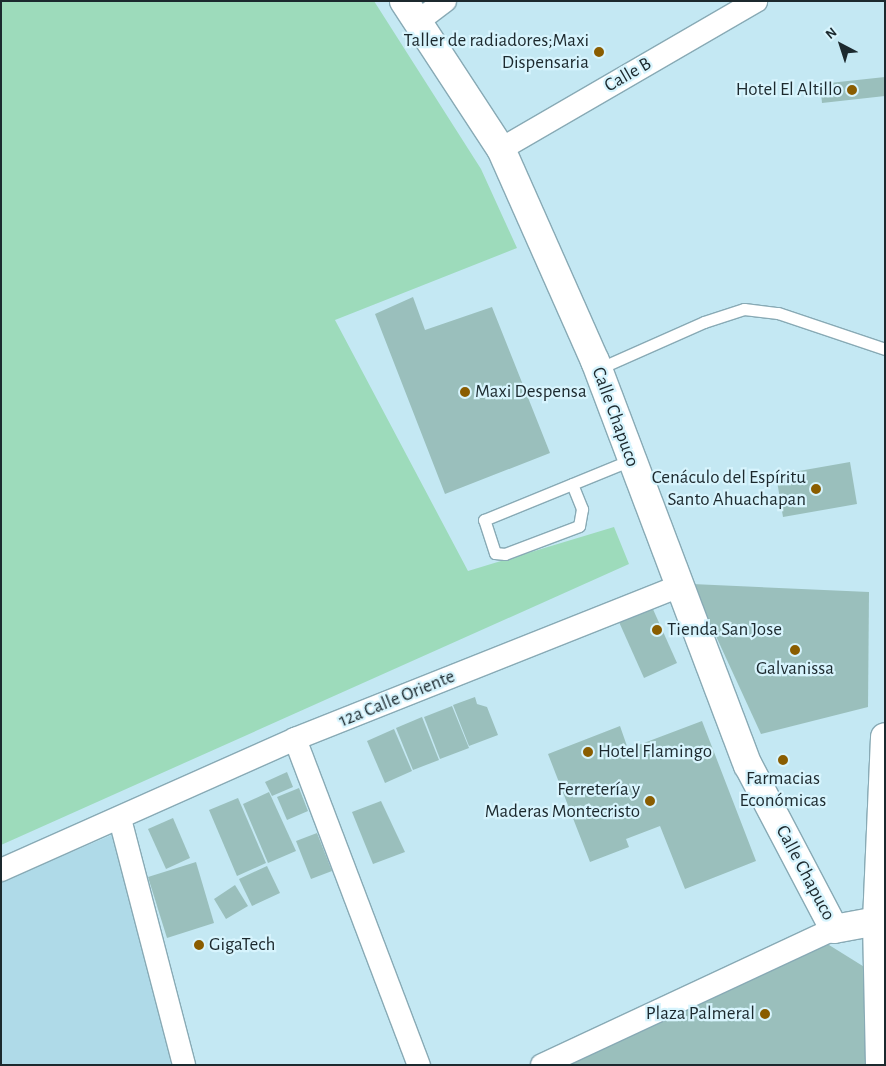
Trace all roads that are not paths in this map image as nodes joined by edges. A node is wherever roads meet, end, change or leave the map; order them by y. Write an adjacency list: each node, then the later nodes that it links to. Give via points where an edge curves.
1 (445, 1): 3 (street)
2 (756, 1): 4 (street, Calle B)
3 (410, 12): 4 (street, Calle Chapuco)
4 (501, 149): 6 (street, Calle Chapuco)
5 (885, 349): 6 (lane, via 778,313 744,309 704,322)
6 (598, 369): 7 (street, Calle Chapuco)
7 (631, 460): 8 (lane); 9 (street, Calle Chapuco)
8 (572, 484): 8 (lane, via 484,520 495,553 506,554 579,526 582,509)
9 (677, 587): 11 (street, 12a Calle Oriente); 14 (street, Calle Chapuco, via 748,765)
10 (885, 737): 15 (street)
11 (295, 739): 12 (street, 12a Calle Oriente); 18 (street)
12 (120, 819): 13 (street, 12a Calle Oriente); 17 (street)
13 (1, 870)
14 (834, 929): 15 (street); 19 (street)
15 (881, 937): 16 (street)
16 (883, 1024): 20 (street)
17 (184, 1065)
18 (419, 1065)
19 (542, 1065)
20 (880, 1065)

